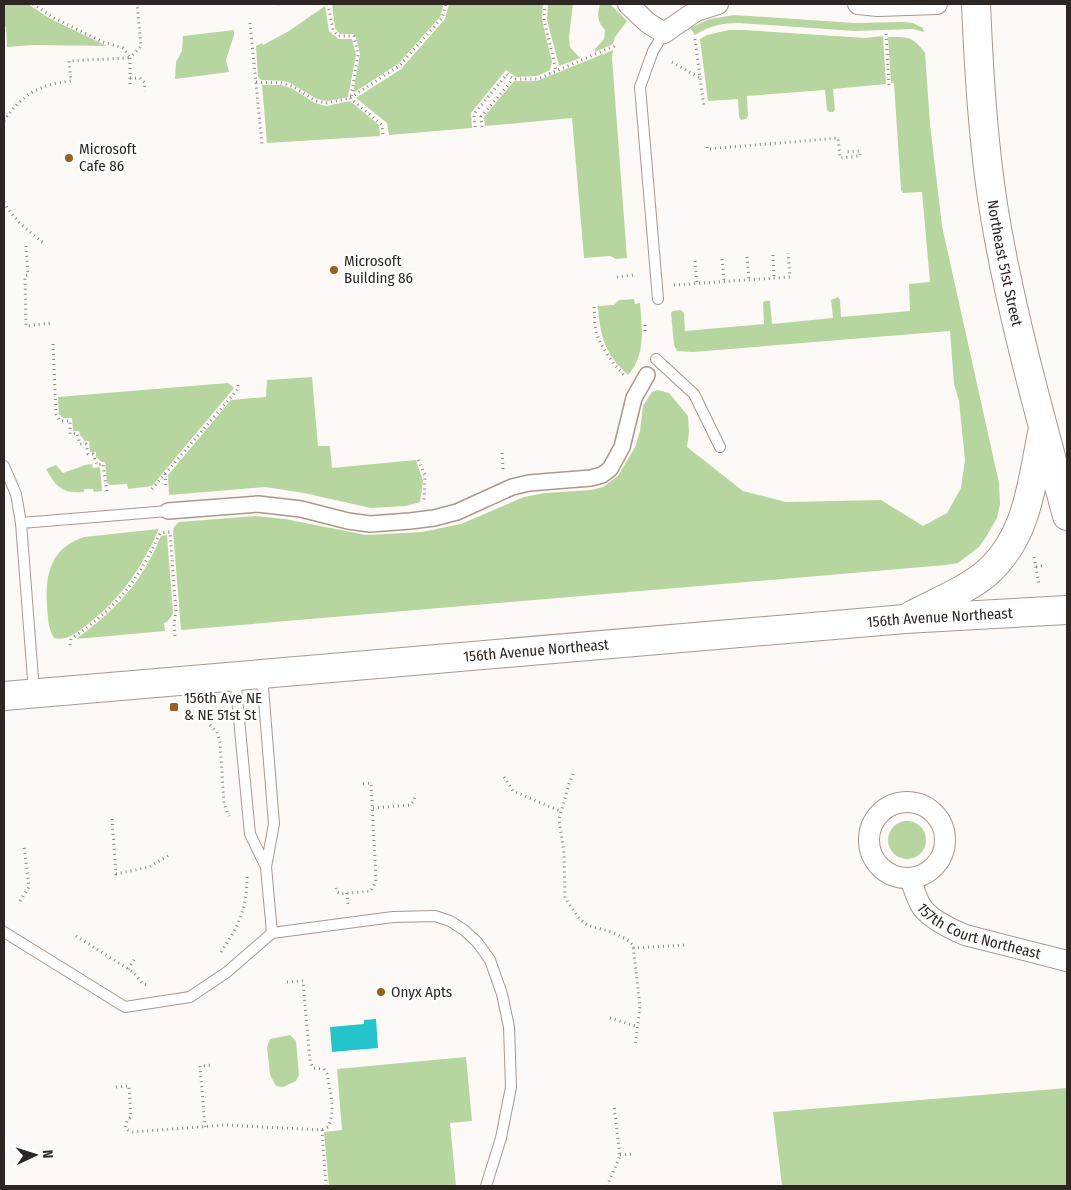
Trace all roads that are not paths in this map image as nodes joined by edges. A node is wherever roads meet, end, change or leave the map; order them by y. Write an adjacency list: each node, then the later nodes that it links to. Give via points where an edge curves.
1 (628, 4): 7 (street)
2 (718, 4): 7 (street, via 696,11)
3 (858, 4): 6 (street)
4 (937, 4): 6 (street)
5 (976, 4): 11 (main road, Northeast 51st Street, via 979,81 994,210 1005,271)
6 (878, 5)
7 (664, 33): 8 (lane, via 653,51 640,86)
8 (658, 299)
9 (656, 359): 12 (lane, via 694,394)
10 (648, 375): 14 (street, via 634,398 622,447 610,469 602,475 529,483 457,512 410,522 370,524 301,508 258,504)
11 (1043, 427): 15 (main road, Northeast 51st Street); 18 (main road, via 1024,517 1005,554 988,572 970,584)
12 (720, 447)
13 (4, 466): 16 (lane, via 16,494)
14 (168, 511): 16 (lane)
15 (1067, 516)
16 (21, 523): 20 (lane)
17 (1067, 610): 18 (main road, 156th Avenue Northeast)
18 (905, 619): 19 (main road, 156th Avenue Northeast)
19 (248, 675): 20 (main road, 156th Avenue Northeast); 22 (lane, via 274,824); 22 (lane, via 250,834)
20 (34, 693): 21 (main road, 156th Avenue Northeast)
21 (4, 696)
22 (266, 867): 25 (lane)
23 (910, 878): 26 (street, 157th Court Northeast, via 920,906 952,929)
24 (4, 932): 25 (lane, via 124,1007 190,997 227,972)
25 (272, 932): 27 (lane, via 393,917 435,916 450,921 478,942 490,960 502,994 509,1027 511,1087 501,1138)
26 (1067, 961)
27 (486, 1186)

